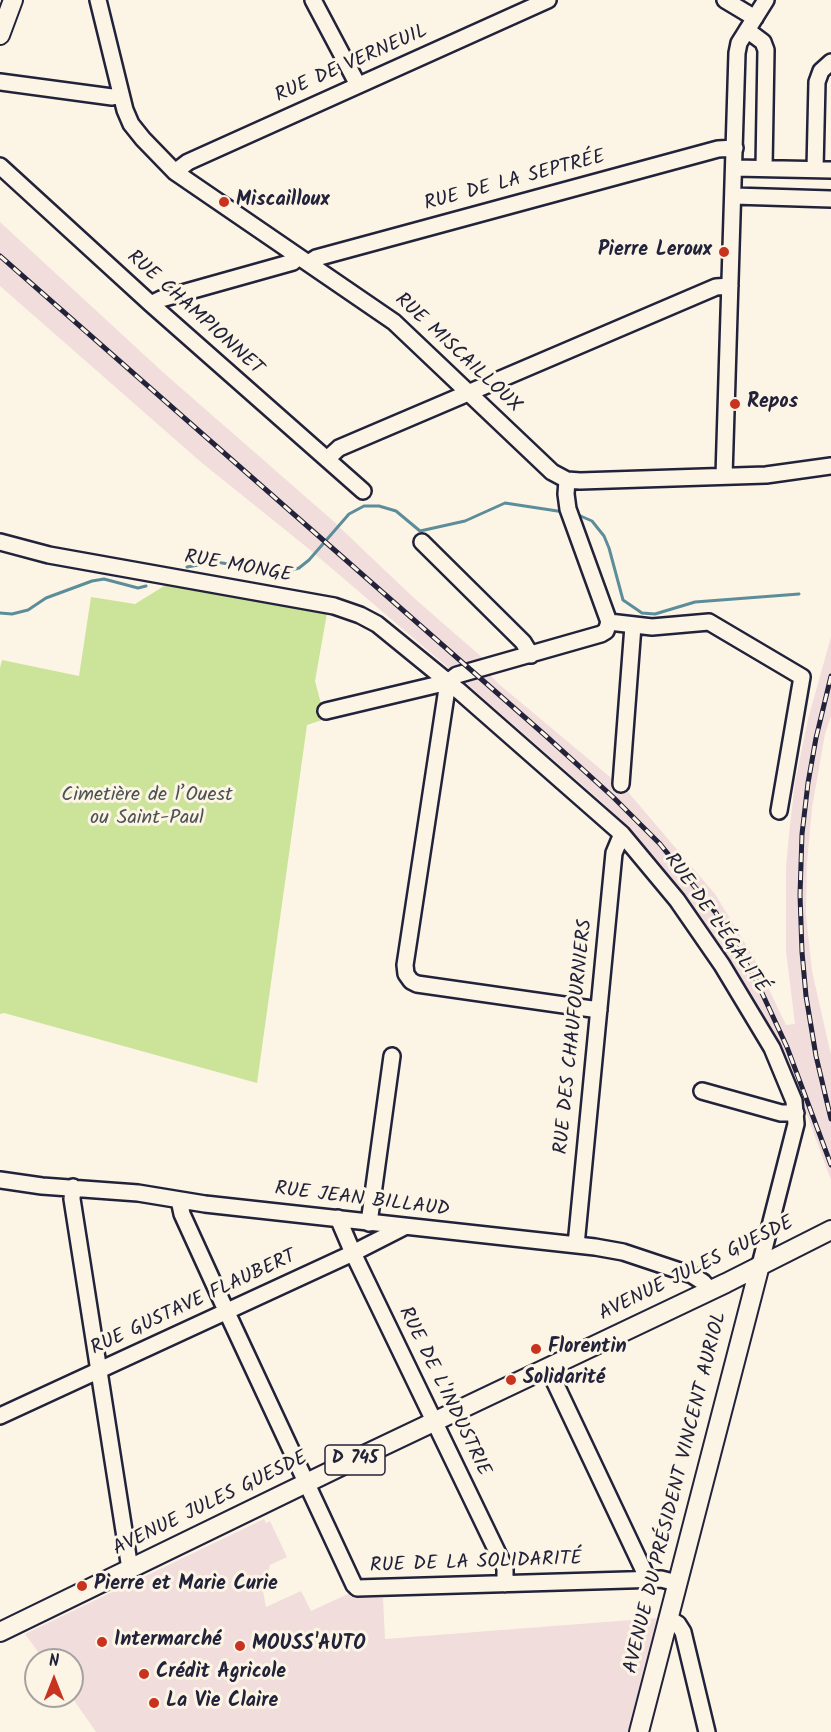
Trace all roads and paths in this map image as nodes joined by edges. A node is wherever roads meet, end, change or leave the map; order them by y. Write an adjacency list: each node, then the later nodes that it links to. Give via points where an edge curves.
1 (14, 0): 8 (main road)
2 (98, 0): 12 (street, RUE MISCAILLOUX)
3 (313, 0): 11 (street)
4 (725, 0): 7 (street)
5 (766, 0): 7 (street)
6 (542, 1): 11 (street, RUE DE VERNEUIL)
7 (751, 24): 13 (street, via 737,53); 16 (street, via 766,50)
8 (0, 35)
9 (831, 62): 17 (street, via 821,71 817,82)
10 (0, 82): 12 (street)
11 (358, 86): 19 (street, RUE DE VERNEUIL, via 188,162)
12 (121, 95): 19 (street, RUE MISCAILLOUX, via 131,124)
13 (735, 148): 15 (street); 22 (street, RUE DE LA SEPTRÉE, via 718,149)
14 (0, 166): 24 (street, RUE CHAMPIONNET)
15 (735, 168): 16 (street); 20 (street)
16 (764, 168): 17 (street)
17 (815, 169): 18 (street)
18 (831, 170)
19 (175, 172): 22 (street, RUE MISCAILLOUX)
20 (734, 196): 21 (street); 23 (street)
21 (831, 199)
22 (303, 260): 24 (street, RUE DE LA SEPTRÉE); 25 (street, RUE MISCAILLOUX, via 394,322)
23 (730, 286): 25 (street, via 716,287); 28 (street)
24 (151, 304): 26 (street, RUE CHAMPIONNET)
25 (467, 393): 26 (street, via 339,448); 29 (street, RUE MISCAILLOUX, via 552,472)
26 (327, 459): 30 (street, RUE CHAMPIONNET)
27 (831, 466): 28 (street)
28 (724, 476): 29 (street)
29 (567, 480): 33 (street, via 569,512)
30 (363, 491)
31 (0, 542): 36 (street, RUE MONGE, via 49,555 342,609 377,624)
32 (422, 542): 35 (street, via 523,642)
33 (609, 622): 34 (street); 35 (street, via 601,634)
34 (633, 626): 38 (street); 39 (street, via 709,622 802,677)
35 (531, 655): 36 (street, via 457,675)
36 (448, 682): 37 (street); 40 (street, RUE DE L'ÉGALITÉ); 41 (street, via 406,974 417,984)
37 (326, 711)
38 (621, 784)
39 (779, 812)
40 (622, 834): 41 (street, RUE DES CHAUFOURNIERS, via 614,853); 44 (street, RUE DE L'ÉGALITÉ, via 677,900 722,965 772,1048 794,1101)
41 (599, 1010): 52 (street, RUE DES CHAUFOURNIERS)
42 (392, 1056): 49 (street)
43 (702, 1091): 44 (street)
44 (796, 1119): 54 (street)
45 (0, 1180): 46 (street, RUE JEAN BILLAUD)
46 (72, 1187): 47 (street, RUE JEAN BILLAUD); 58 (street)
47 (179, 1200): 48 (street, RUE JEAN BILLAUD); 56 (street)
48 (338, 1218): 49 (street, RUE JEAN BILLAUD); 53 (street, RUE DE L'INDUSTRIE)
49 (369, 1223): 50 (street, RUE JEAN BILLAUD)
50 (404, 1227): 52 (street, RUE JEAN BILLAUD); 53 (street, RUE GUSTAVE FLAUBERT)
51 (831, 1230): 54 (main road, AVENUE JULES GUESDE)
52 (576, 1245): 55 (street, RUE JEAN BILLAUD, via 623,1252 692,1275)
53 (352, 1253): 56 (street, RUE GUSTAVE FLAUBERT); 60 (street, RUE DE L'INDUSTRIE)
54 (760, 1265): 55 (main road, AVENUE JULES GUESDE / D 745); 64 (main road, AVENUE DU PRÉSIDENT VINCENT AURIOL)
55 (710, 1290): 57 (main road, AVENUE JULES GUESDE / D 745)
56 (227, 1312): 58 (street, RUE GUSTAVE FLAUBERT); 61 (street)
57 (548, 1368): 60 (main road, AVENUE JULES GUESDE / D 745); 63 (street)
58 (99, 1371): 59 (street, RUE GUSTAVE FLAUBERT); 62 (street)
59 (0, 1416)
60 (435, 1423): 61 (main road, AVENUE JULES GUESDE / D 745); 65 (street, RUE DE L'INDUSTRIE, via 505,1568)
61 (307, 1484): 62 (main road, AVENUE JULES GUESDE / D 745); 65 (street, RUE DE LA SOLIDARITÉ, via 357,1588)
62 (130, 1569): 67 (main road, AVENUE JULES GUESDE / D 745)
63 (645, 1579): 64 (street, RUE DE LA SOLIDARITÉ); 65 (street, RUE DE LA SOLIDARITÉ)
64 (677, 1583): 66 (main road, AVENUE DU PRÉSIDENT VINCENT AURIOL)
65 (505, 1584)
66 (668, 1618): 68 (main road, AVENUE DU PRÉSIDENT VINCENT AURIOL); 69 (street, via 683,1632)
67 (0, 1632)
68 (639, 1732)
69 (707, 1732)

